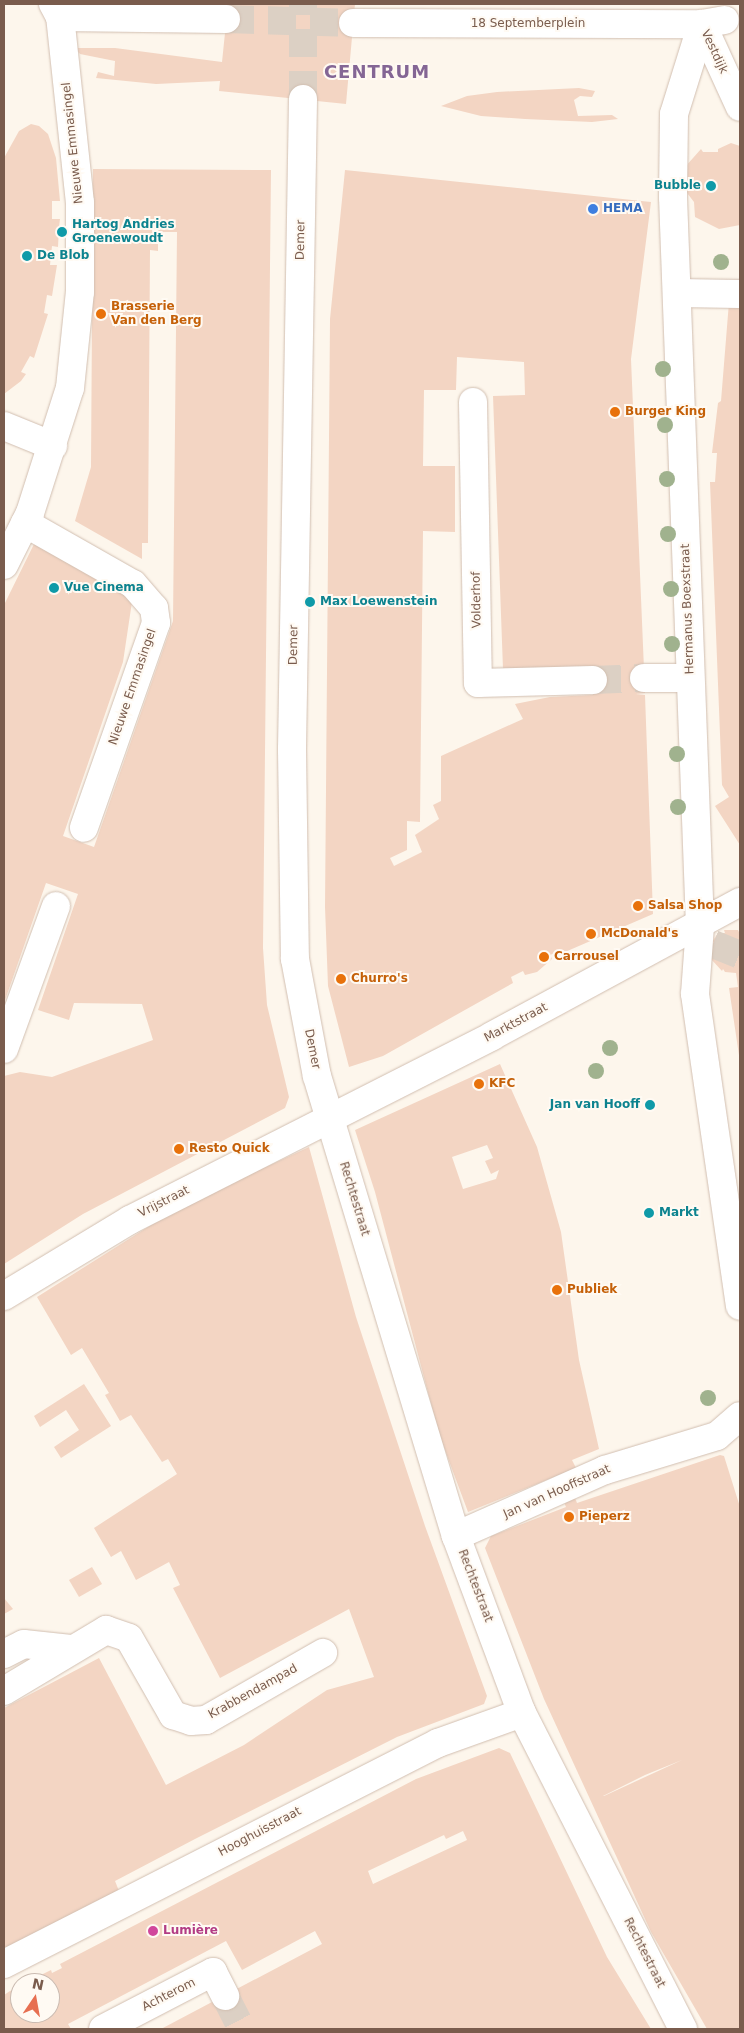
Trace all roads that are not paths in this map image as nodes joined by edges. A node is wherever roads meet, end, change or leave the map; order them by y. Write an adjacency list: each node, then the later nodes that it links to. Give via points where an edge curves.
1 (56, 10): 2 (street); 11 (street, Nieuwe Emmasingel, via 80,203 81,259 70,388)
2 (226, 19)
3 (713, 22): 4 (street, 18 Septemberplein); 6 (street, Vestdijk); 7 (street, via 674,114)
4 (353, 24)
5 (303, 99): 22 (street, Demer, via 292,750 295,959 317,1076)
6 (740, 107)
7 (677, 293): 8 (street); 15 (street, Hermanus Boexstraat)
8 (740, 294)
9 (473, 402): 16 (street, Volderhof, via 478,683)
10 (4, 426): 11 (street)
11 (53, 446): 12 (street, Nieuwe Emmasingel)
12 (25, 523): 13 (street, Nieuwe Emmasingel); 17 (street, Nieuwe Emmasingel, via 133,584 154,608 156,623)
13 (4, 565)
14 (644, 678): 15 (street)
15 (690, 678): 20 (street, Hermanus Boexstraat)
16 (593, 680)
17 (84, 828)
18 (740, 902): 20 (street, Marktstraat)
19 (56, 906): 21 (street)
20 (707, 935): 22 (street, Marktstraat); 24 (street, via 695,994)
21 (4, 1049)
22 (330, 1117): 23 (street, Vrijstraat, via 130,1220); 26 (street, Rechtestraat)
23 (4, 1296)
24 (740, 1306)
25 (740, 1416): 26 (street, Jan van Hooffstraat, via 717,1436 605,1470)
26 (456, 1536): 31 (street, Rechtestraat)
27 (71, 1649): 28 (street, Krabbendampad, via 106,1630 129,1638 173,1715 191,1721 206,1720); 29 (street, via 24,1644); 30 (street, Krabbendampad)
28 (323, 1653)
29 (4, 1654)
30 (4, 1691)
31 (522, 1713): 32 (street, Hooghuisstraat, via 438,1743); 35 (street, Rechtestraat)
32 (4, 1964)
33 (225, 1996): 34 (street, Achterom, via 213,1972)
34 (103, 2029)
35 (683, 2029)

